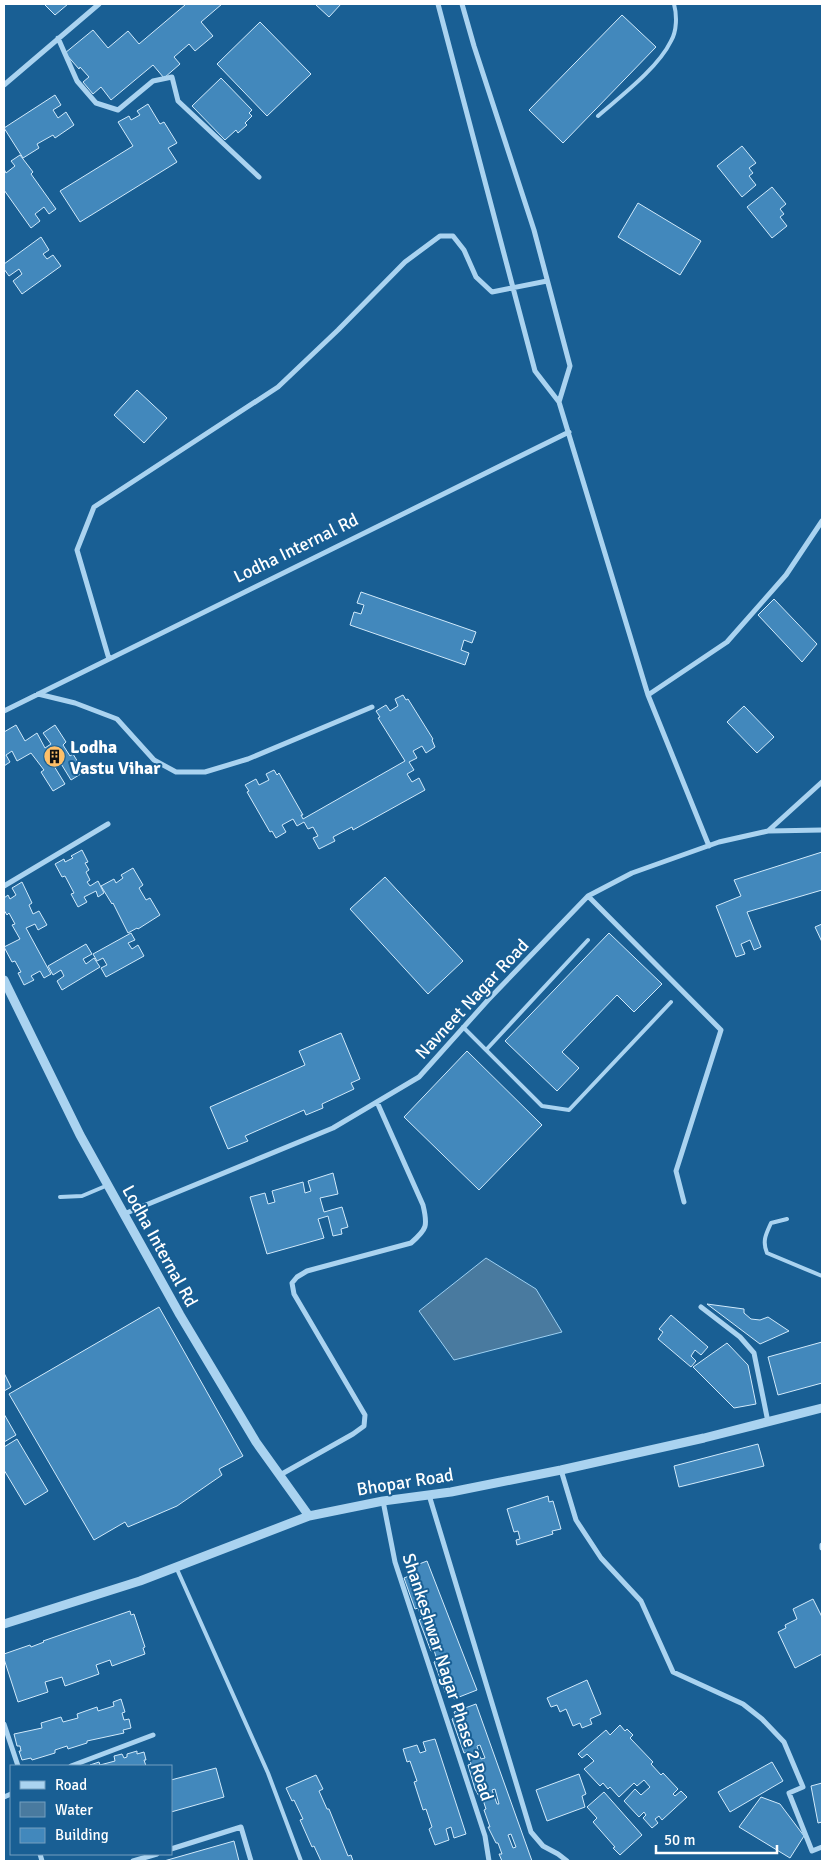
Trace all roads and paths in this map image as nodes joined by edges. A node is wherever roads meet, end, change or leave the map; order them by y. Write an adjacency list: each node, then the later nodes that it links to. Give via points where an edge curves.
1 (98, 4): 5 (street)
2 (438, 4): 10 (street)
3 (462, 4): 9 (street, via 534,230)
4 (674, 4): 7 (lane, via 676,21 672,41 650,69)
5 (58, 38): 6 (street); 8 (street, via 78,81 96,103 118,110 153,81 172,77 178,101)
6 (4, 85)
7 (598, 116)
8 (259, 177)
9 (547, 281): 10 (street); 11 (street, via 570,366)
10 (513, 288): 11 (street, via 535,371); 14 (street, via 492,292 476,277 464,250 453,236 440,236 406,262 278,387 94,507 77,550)
11 (559, 402): 12 (street)
12 (569, 432): 14 (street, Lodha Internal Rd); 16 (street)
13 (822, 521): 16 (street, via 786,575 727,642)
14 (108, 659): 15 (street, Lodha Internal Rd)
15 (38, 694): 17 (street, via 75,703 117,719 154,760 176,772 205,772 248,759); 18 (street, Lodha Internal Rd)
16 (648, 695): 23 (street)
17 (372, 707)
18 (4, 711)
19 (822, 782): 22 (street, Navneet Nagar Road)
20 (108, 824): 24 (street)
21 (822, 830): 22 (street)
22 (768, 831): 23 (street, Navneet Nagar Road)
23 (709, 846): 25 (street, Navneet Nagar Road, via 632,873)
24 (4, 886)
25 (588, 896): 29 (street, Navneet Nagar Road); 34 (street, via 721,1030 676,1171)
26 (588, 940): 30 (lane)
27 (4, 980): 32 (street, Lodha Internal Rd, via 80,1136)
28 (671, 1002): 30 (lane, via 568,1110 542,1106)
29 (463, 1027): 30 (lane); 31 (street, Navneet Nagar Road, via 419,1077)
30 (486, 1050)
31 (377, 1102): 35 (street, Navneet Nagar Road, via 334,1128); 42 (street, via 423,1205 427,1219 424,1231 411,1244 307,1271 292,1283 294,1294 365,1414 364,1426 353,1434)
32 (108, 1185): 33 (lane, via 82,1196); 35 (street, Lodha Internal Rd)
33 (60, 1198)
34 (684, 1202)
35 (124, 1214): 42 (street, Lodha Internal Rd, via 256,1442)
36 (787, 1219): 37 (lane, via 771,1224 765,1235 767,1253)
37 (822, 1276)
38 (701, 1307): 40 (street, via 740,1337 754,1353)
39 (822, 1408): 40 (street, Bhopar Road)
40 (768, 1422): 41 (street, Bhopar Road)
41 (561, 1470): 43 (street, Bhopar Road); 52 (street, via 576,1520 601,1558 641,1602 673,1672 743,1704 784,1742 803,1787 789,1793 812,1851)
42 (280, 1474): 45 (street, Lodha Internal Rd)
43 (429, 1494): 44 (street, Bhopar Road); 59 (street, via 531,1832 543,1846)
44 (382, 1501): 45 (street, Bhopar Road); 58 (street, Shankeshwar Nagar Phase 2 Road, via 395,1562 485,1836)
45 (309, 1516): 46 (street, Bhopar Road)
46 (176, 1567): 47 (street, Bhopar Road); 57 (lane, via 268,1773)
47 (4, 1624)
48 (4, 1724): 50 (street)
49 (152, 1734): 51 (street)
50 (18, 1765)
51 (74, 1765)
52 (822, 1847)
53 (172, 1849): 56 (street, via 241,1827)
54 (153, 1855): 55 (street)
55 (133, 1861)
56 (251, 1861)
57 (301, 1861)
58 (489, 1861)
59 (566, 1861)

